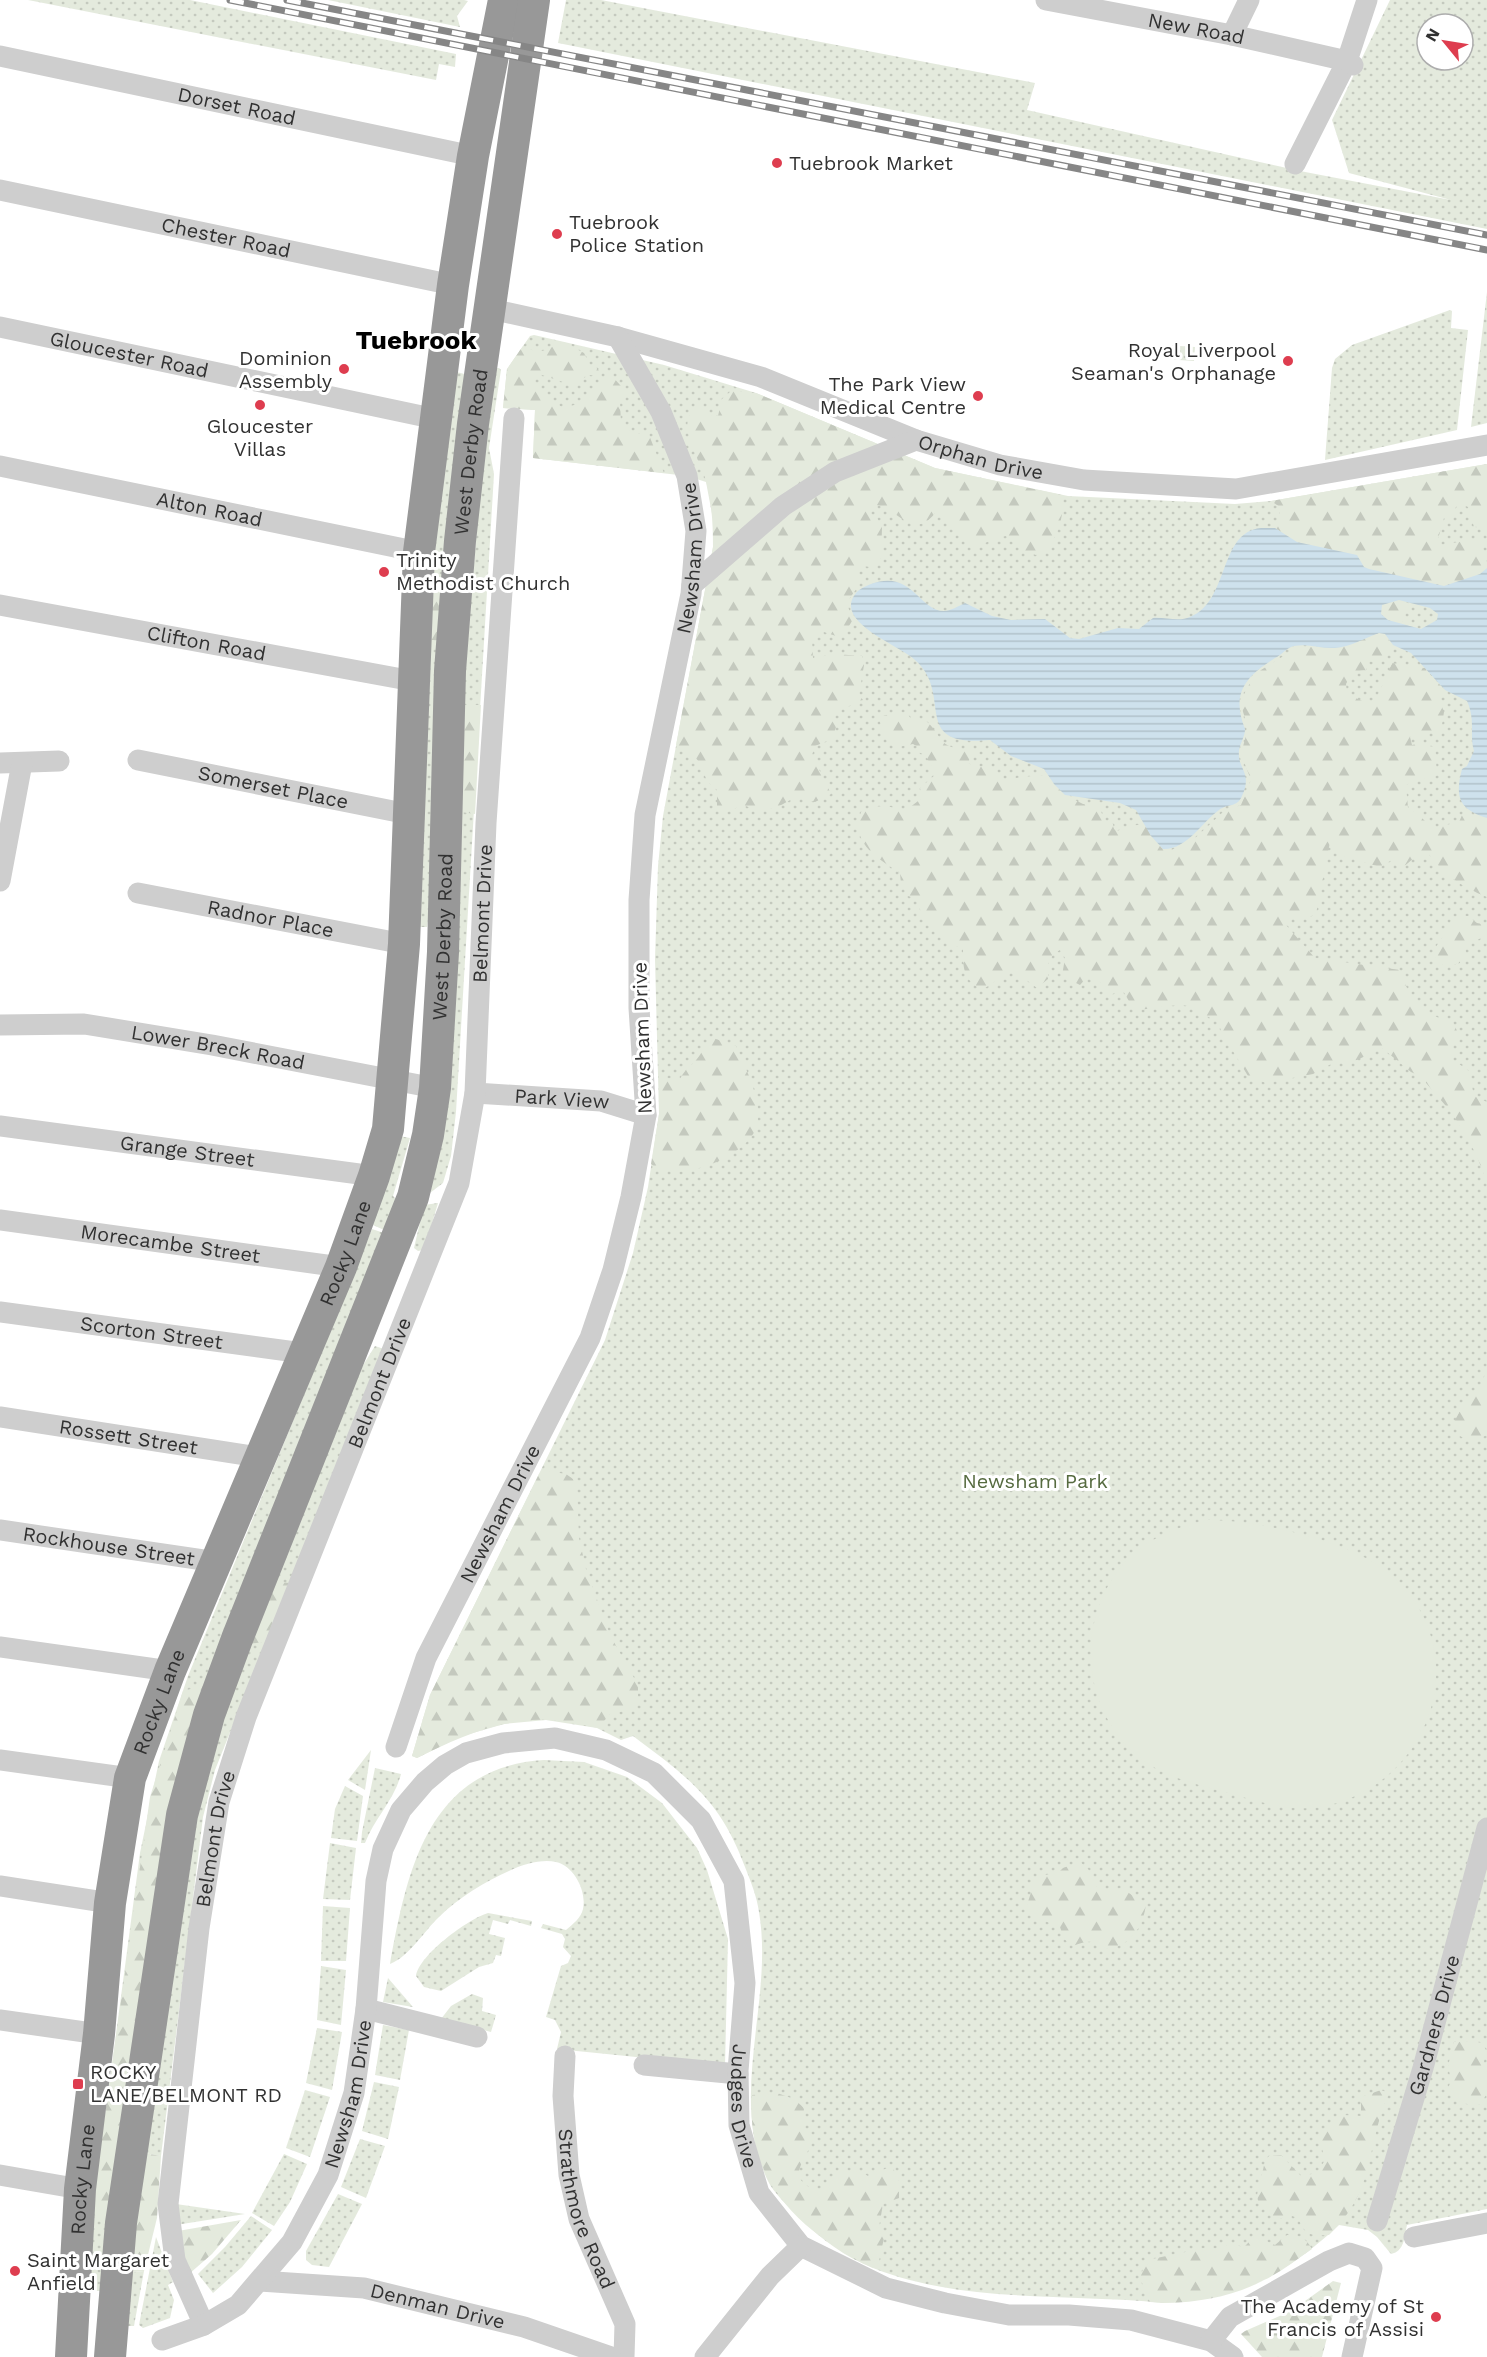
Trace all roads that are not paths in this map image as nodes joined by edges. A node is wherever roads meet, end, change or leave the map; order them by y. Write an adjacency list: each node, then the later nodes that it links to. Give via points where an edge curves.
1 (504, 0): 10 (highway, West Derby Road)
2 (534, 0): 14 (highway, West Derby Road)
3 (1046, 0): 6 (street, New Road)
4 (1249, 0): 7 (street)
5 (1367, 0): 9 (street)
6 (1083, 4): 7 (street, New Road)
7 (1232, 35): 9 (street, New Road)
8 (0, 56): 10 (street, Dorset Road)
9 (1350, 63): 11 (street)
10 (473, 156): 13 (highway, West Derby Road)
11 (1296, 164)
12 (0, 190): 13 (street, Chester Road)
13 (453, 285): 14 (highway); 18 (highway, West Derby Road)
14 (491, 309): 16 (street, Orphan Drive); 36 (highway, West Derby Road, via 472,424 450,671 443,952)
15 (0, 327): 18 (street, Gloucester Road)
16 (618, 337): 19 (street, Orphan Drive, via 761,377); 23 (street, Newsham Drive, via 661,412 687,476 696,531)
17 (513, 418): 37 (street, Belmont Drive, via 486,823)
18 (436, 419): 22 (highway, West Derby Road)
19 (916, 440): 20 (street, Orphan Drive, via 1000,465 1084,480 1236,489); 23 (street, via 835,472 783,506)
20 (1487, 445)
21 (0, 466): 22 (street, Alton Road)
22 (419, 552): 25 (highway, West Derby Road)
23 (692, 585): 38 (street, Newsham Drive, via 645,815 639,1008)
24 (0, 605): 25 (street, Clifton Road)
25 (413, 681): 30 (highway, West Derby Road)
26 (138, 760): 30 (street, Somerset Place)
27 (59, 761): 28 (street)
28 (22, 763): 29 (street); 31 (street)
29 (0, 764)
30 (408, 814): 33 (highway, West Derby Road)
31 (0, 881)
32 (138, 893): 33 (street, Radnor Place)
33 (404, 944): 35 (highway, West Derby Road)
34 (0, 1025): 35 (street, Lower Breck Road, via 84,1024)
35 (393, 1082): 36 (street, Lower Breck Road); 40 (highway, Rocky Lane, via 388,1130)
36 (435, 1088): 76 (highway, via 413,1197 233,1650 209,1715 182,1815 121,2223)
37 (475, 1093): 38 (street, Park View, via 601,1101); 72 (street, Belmont Drive, via 459,1183 246,1718 219,1802 199,1928 168,2204 175,2260)
38 (646, 1115): 51 (street, Newsham Drive, via 613,1270 590,1338 426,1658)
39 (0, 1126): 40 (street, Grange Street)
40 (374, 1176): 42 (highway, Rocky Lane)
41 (0, 1220): 42 (street, Morecambe Street)
42 (340, 1267): 44 (highway, Rocky Lane)
43 (0, 1312): 44 (street, Scorton Street)
44 (303, 1353): 46 (highway, Rocky Lane)
45 (0, 1417): 46 (street, Rossett Street)
46 (259, 1457): 48 (highway, Rocky Lane)
47 (0, 1530): 48 (street, Rockhouse Street)
48 (217, 1562): 50 (highway, Rocky Lane)
49 (0, 1647): 50 (street)
50 (170, 1671): 53 (highway, Rocky Lane)
51 (396, 1747)
52 (0, 1760): 53 (street)
53 (130, 1778): 57 (highway, Rocky Lane)
54 (425, 1782): 58 (street, Newsham Drive, via 401,1810 383,1849 376,1881); 64 (street, Judges Drive, via 466,1753 503,1743 555,1738 606,1750 654,1773 701,1820 734,1881 746,1983)
55 (1487, 1828): 67 (street, Gardners Drive, via 1420,2079)
56 (0, 1886): 57 (street)
57 (110, 1903): 60 (highway, Rocky Lane)
58 (366, 2009): 61 (street); 71 (street, Newsham Drive, via 354,2093 328,2175 293,2240)
59 (0, 2020): 60 (street)
60 (99, 2034): 66 (highway, Rocky Lane)
61 (477, 2037)
62 (565, 2056): 78 (street, Strathmore Road, via 563,2096 569,2175 579,2219 625,2324)
63 (644, 2065): 64 (street)
64 (738, 2074): 70 (street, Judges Drive, via 739,2125 759,2193)
65 (0, 2175): 66 (street)
66 (80, 2189): 75 (highway, Rocky Lane)
67 (1377, 2221)
68 (1487, 2223): 69 (street)
69 (1414, 2237)
70 (801, 2246): 74 (street, Judges Drive, via 886,2288 945,2303 1009,2314 1131,2320); 79 (street, via 770,2276)
71 (260, 2281): 72 (street, Newsham Drive, via 238,2305); 77 (street, Denman Drive, via 364,2288 524,2327)
72 (204, 2325): 73 (street, Newsham Drive)
73 (162, 2340)
74 (1211, 2341): 80 (street, Judges Drive); 81 (street, via 1230,2317 1350,2253 1365,2258 1372,2268)
75 (71, 2357)
76 (110, 2357)
77 (610, 2357)
78 (624, 2357)
79 (705, 2357)
80 (1233, 2357)
81 (1352, 2357)

